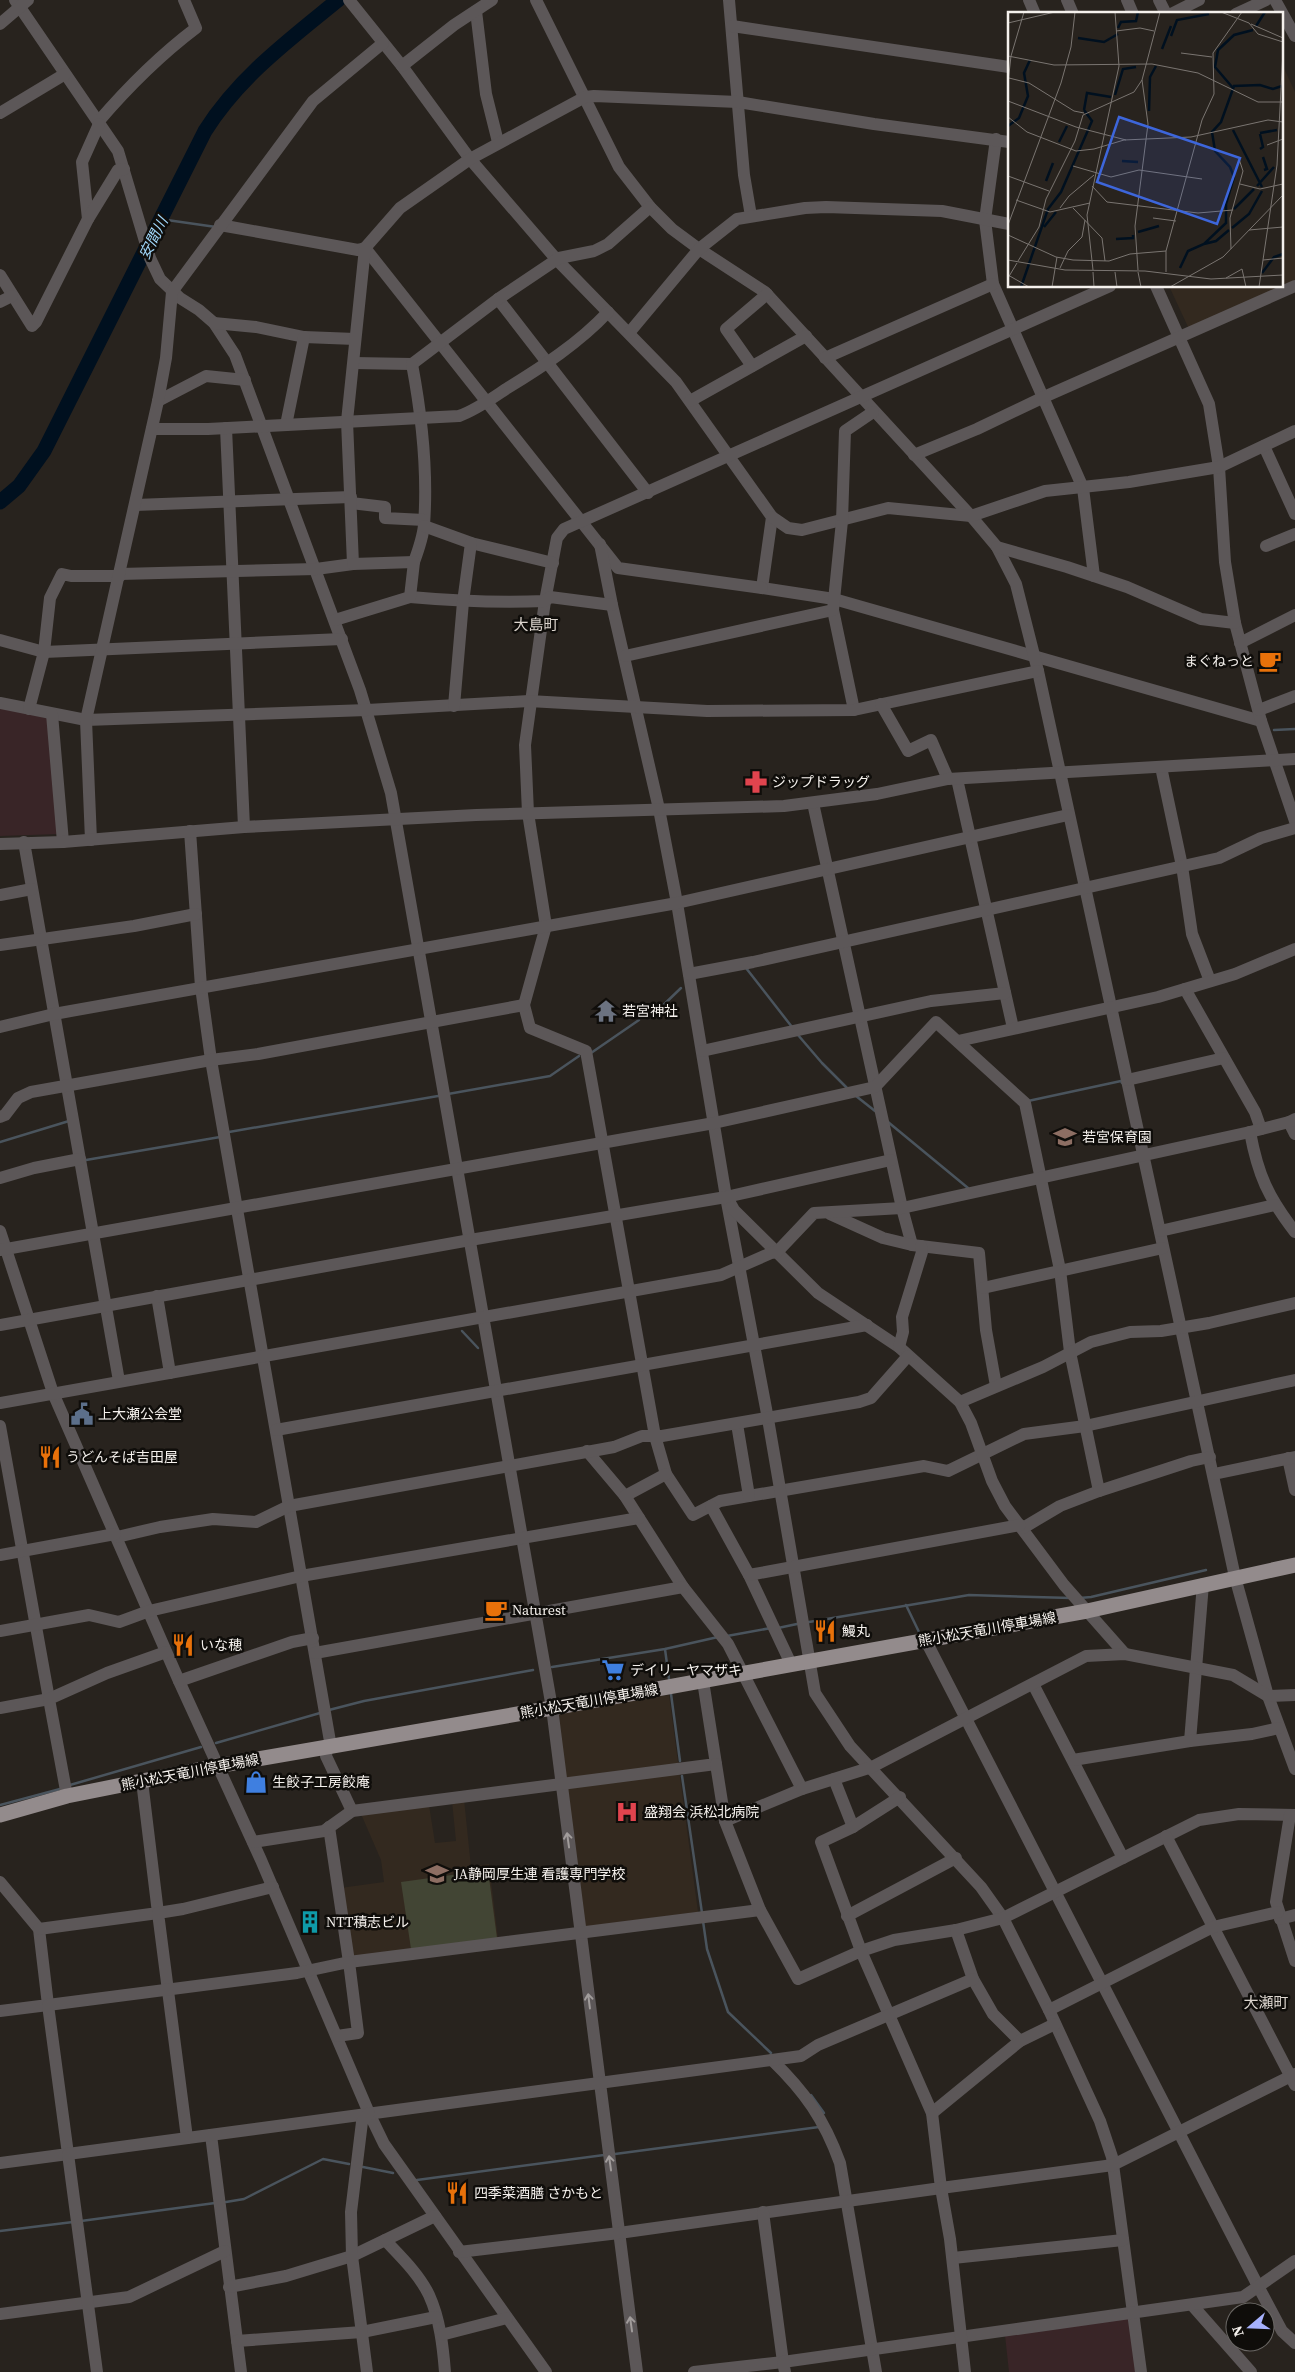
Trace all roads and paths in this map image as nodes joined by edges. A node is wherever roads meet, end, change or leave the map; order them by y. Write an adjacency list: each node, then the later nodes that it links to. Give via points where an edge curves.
1 (184, 0): 33 (street, via 196,28 160,56 126,89)
2 (492, 0): 14 (street)
3 (536, 0): 30 (street)
4 (729, 0): 24 (street)
5 (1029, 0): 15 (street)
6 (1067, 0): 16 (street)
7 (1126, 0): 17 (street)
8 (1160, 0): 18 (street)
9 (1199, 0): 19 (street)
10 (1266, 0): 20 (street)
11 (1275, 0): 21 (street)
12 (350, 1): 26 (street)
13 (21, 2): 23 (street); 29 (street)
14 (476, 11): 27 (street); 35 (street, via 486,94)
15 (1034, 12)
16 (1072, 12)
17 (1131, 12)
18 (1165, 12)
19 (1175, 12)
20 (1240, 12)
21 (1282, 12)
22 (1282, 13): 25 (street)
23 (0, 24)
24 (732, 26): 28 (street); 31 (street)
25 (1295, 36)
26 (383, 43): 27 (street); 44 (street, via 312,101)
27 (402, 66): 37 (street)
28 (1008, 67)
29 (65, 74): 32 (street); 33 (street)
30 (585, 97): 31 (street); 35 (street); 39 (street, via 619,167)
31 (738, 102): 34 (street); 40 (street)
32 (0, 113)
33 (99, 123): 38 (street, via 118,151); 41 (street, via 82,162)
34 (996, 140): 36 (street); 42 (street)
35 (498, 142): 37 (street)
36 (1008, 142)
37 (470, 159): 45 (street, via 400,208); 47 (street)
38 (124, 169): 41 (street, via 118,170); 53 (street, via 150,258 160,279)
39 (650, 207): 46 (street); 47 (street, via 608,244)
40 (751, 216): 42 (street, via 826,207 942,211); 46 (street, via 737,219)
41 (88, 219): 55 (street, via 32,326)
42 (985, 220): 43 (street); 49 (street)
43 (1008, 224)
44 (219, 226): 45 (street, via 358,250); 53 (street)
45 (364, 248): 65 (street); 66 (street)
46 (699, 249): 54 (street); 61 (street)
47 (557, 260): 56 (street); 58 (street)
48 (0, 275): 55 (street)
49 (993, 284): 60 (street); 67 (street)
50 (1295, 286): 64 (street)
51 (1106, 288): 60 (street)
52 (1157, 288): 64 (street)
53 (172, 292): 59 (street); 75 (street)
54 (767, 294): 62 (street); 71 (street, via 726,329)
55 (12, 296): 57 (street)
56 (498, 299): 66 (street); 68 (street)
57 (0, 302)
58 (608, 312): 61 (street); 68 (street)
59 (214, 323): 63 (street, via 256,327); 72 (street, via 235,355)
60 (1014, 329): 73 (street); 74 (street)
61 (629, 332): 76 (street)
62 (806, 336): 67 (street); 71 (street)
63 (304, 337): 65 (street); 82 (street)
64 (1178, 337): 74 (street); 89 (street, via 1209,404)
65 (355, 339): 69 (street)
66 (439, 345): 70 (street); 77 (street)
67 (826, 358): 73 (street)
68 (548, 362): 77 (street); 91 (street)
69 (354, 363): 70 (street); 80 (street)
70 (412, 364): 79 (street)
71 (752, 366): 76 (street)
72 (245, 380): 75 (street, via 206,376); 81 (street)
73 (861, 397): 78 (street); 88 (street)
74 (1044, 397): 87 (street); 90 (street)
75 (158, 401): 84 (street)
76 (690, 401): 88 (street)
77 (486, 402): 79 (street, via 459,416); 99 (street)
78 (873, 412): 87 (street); 100 (street, via 845,431)
79 (422, 419): 80 (street); 101 (street)
80 (348, 421): 82 (street); 93 (street)
81 (262, 425): 82 (street); 83 (street); 92 (street)
82 (286, 425)
83 (226, 428): 84 (street); 94 (street)
84 (152, 429): 95 (street)
85 (1295, 432): 86 (street)
86 (1264, 446): 89 (street); 96 (street)
87 (914, 455): 97 (street)
88 (730, 456): 91 (street); 98 (street)
89 (1219, 467): 90 (street); 122 (street, via 1225,562)
90 (1083, 488): 97 (street, via 1045,491); 113 (street)
91 (648, 493): 99 (street)
92 (289, 499): 93 (street); 94 (street); 110 (street)
93 (351, 500): 101 (street, via 385,507 385,518); 109 (street)
94 (230, 502): 95 (street); 111 (street)
95 (135, 505): 112 (street)
96 (1295, 514)
97 (971, 516): 100 (street, via 888,508); 106 (street)
98 (772, 517): 100 (street, via 788,528 802,530); 114 (street)
99 (582, 521): 104 (street); 108 (street, via 564,529 557,538)
100 (842, 521): 118 (street)
101 (424, 523): 103 (street); 107 (street)
102 (1295, 534): 105 (street)
103 (470, 543): 108 (street); 117 (street)
104 (600, 544): 114 (street, via 618,568); 119 (street)
105 (1266, 546)
106 (998, 547): 113 (street); 130 (street, via 1016,584)
107 (414, 562): 109 (street); 115 (street)
108 (553, 563): 116 (street)
109 (353, 564): 110 (street)
110 (316, 569): 111 (street); 121 (street)
111 (234, 570): 112 (street); 126 (street)
112 (120, 575): 127 (street); 128 (street, via 62,574 50,598)
113 (1094, 576): 122 (street, via 1201,619)
114 (762, 588): 118 (street)
115 (410, 597): 117 (street); 121 (street)
116 (545, 600): 117 (street); 119 (street, via 550,597); 133 (street)
117 (462, 602): 136 (street)
118 (834, 604): 129 (street); 130 (street); 140 (street)
119 (612, 606): 129 (street)
120 (1295, 615): 125 (street)
121 (335, 620): 123 (street)
122 (1234, 624): 125 (street)
123 (342, 639): 126 (street); 139 (street)
124 (0, 640): 128 (street)
125 (1240, 643): 143 (street)
126 (237, 645): 127 (street); 142 (street)
127 (102, 651): 128 (street); 144 (street)
128 (44, 652): 138 (street)
129 (624, 656): 137 (street)
130 (1034, 656): 131 (street); 143 (street)
131 (1038, 671): 135 (street); 148 (street)
132 (1295, 696): 143 (street)
133 (529, 701): 136 (street); 137 (street); 152 (street, via 525,745)
134 (0, 703): 138 (street)
135 (881, 704): 140 (street); 149 (street, via 908,751 931,740)
136 (454, 706): 139 (street)
137 (635, 707): 140 (street, via 716,711); 151 (street)
138 (29, 709): 141 (street)
139 (367, 710): 142 (street); 154 (street, via 391,793)
140 (854, 710)
141 (52, 714): 144 (street); 162 (street)
142 (239, 714): 144 (street); 156 (street)
143 (1260, 716): 146 (street)
144 (86, 720): 160 (street)
145 (1295, 759): 146 (street)
146 (1275, 760): 147 (street); 155 (street)
147 (1161, 767): 148 (street); 164 (street)
148 (1059, 772): 149 (street); 153 (street)
149 (952, 779): 150 (street); 159 (street)
150 (813, 803): 151 (street); 165 (street)
151 (659, 809): 152 (street); 169 (street)
152 (528, 813): 154 (street); 172 (street)
153 (1068, 815): 159 (street); 166 (street)
154 (394, 819): 156 (street); 177 (street)
155 (1295, 820)
156 (244, 827): 158 (street)
157 (1295, 828): 164 (street, via 1261,838 1219,858)
158 (190, 831): 160 (street); 171 (street)
159 (970, 838): 165 (street); 170 (street)
160 (92, 840): 162 (street)
161 (24, 842): 162 (street); 163 (street); 167 (street)
162 (63, 842)
163 (0, 844)
164 (1182, 866): 166 (street); 179 (street, via 1192,934)
165 (828, 869): 169 (street); 174 (street)
166 (1084, 888): 170 (street); 185 (street)
167 (32, 889): 168 (street); 173 (street)
168 (0, 895)
169 (677, 903): 172 (street); 178 (street)
170 (986, 910): 174 (street); 182 (street)
171 (196, 914): 173 (street); 180 (street)
172 (546, 926): 177 (street); 184 (street)
173 (42, 940): 175 (street); 186 (street)
174 (844, 942): 178 (street); 187 (street)
175 (0, 945)
176 (1295, 949): 179 (street)
177 (418, 950): 180 (street); 188 (street)
178 (690, 974): 193 (street)
179 (1210, 981): 181 (street)
180 (202, 987): 186 (street); 195 (street)
181 (1185, 989): 185 (street); 194 (street)
182 (1005, 993): 183 (street); 191 (street)
183 (931, 1001): 187 (street); 189 (street)
184 (524, 1005): 188 (street); 203 (street, via 530,1028 586,1052)
185 (1110, 1006): 191 (street); 196 (street)
186 (54, 1014): 190 (street); 197 (street)
187 (860, 1016): 193 (street); 198 (street)
188 (432, 1022): 195 (street); 207 (street)
189 (936, 1022): 192 (street); 198 (street)
190 (0, 1027)
191 (1013, 1028): 192 (street)
192 (958, 1041): 208 (street, via 1025,1103)
193 (702, 1051): 200 (street)
194 (1224, 1058): 196 (street); 202 (street, via 1255,1112)
195 (211, 1060): 197 (street); 212 (street)
196 (1127, 1080): 204 (street)
197 (66, 1085): 199 (street, via 18,1098); 205 (street)
198 (875, 1087): 200 (street); 206 (street)
199 (0, 1117)
200 (714, 1123): 203 (street); 210 (street)
201 (1293, 1125): 202 (street)
202 (1255, 1130): 204 (street); 211 (street, via 1256,1164)
203 (604, 1144): 207 (street); 215 (street)
204 (1143, 1154): 208 (street); 217 (street)
205 (80, 1158): 209 (street); 219 (street)
206 (891, 1160): 210 (street); 213 (street)
207 (458, 1168): 212 (street); 220 (street)
208 (1041, 1177): 213 (street); 226 (street)
209 (0, 1178)
210 (726, 1197): 215 (street); 224 (street, via 734,1210); 225 (street)
211 (1274, 1205): 217 (street); 218 (street)
212 (236, 1207): 219 (street); 227 (street)
213 (902, 1208): 214 (street); 221 (street)
214 (826, 1212): 221 (street, via 883,1238); 224 (street, via 814,1213)
215 (616, 1216): 220 (street); 229 (street)
216 (0, 1231): 223 (street)
217 (1160, 1231): 222 (street)
218 (1295, 1232)
219 (93, 1233): 223 (street); 232 (street)
220 (470, 1240): 227 (street); 233 (street)
221 (917, 1245): 228 (street, via 979,1253); 239 (street, via 922,1252 902,1317)
222 (1163, 1248): 226 (street); 237 (street)
223 (3, 1249): 234 (street)
224 (777, 1252): 225 (street); 236 (street, via 818,1293)
225 (740, 1268): 229 (street, via 721,1275); 238 (street)
226 (1060, 1270): 228 (street); 240 (street)
227 (250, 1280): 230 (street); 242 (street)
228 (983, 1288): 247 (street, via 986,1330)
229 (629, 1291): 233 (street); 243 (street)
230 (157, 1296): 232 (street); 244 (street)
231 (1295, 1304): 237 (street)
232 (106, 1306): 234 (street); 246 (street)
233 (483, 1317): 242 (street); 248 (street)
234 (28, 1320): 235 (street); 249 (street)
235 (0, 1325)
236 (868, 1325): 238 (street); 239 (street)
237 (1181, 1328): 240 (street, via 1130,1332 1091,1342); 251 (street)
238 (754, 1345): 243 (street); 253 (street)
239 (899, 1347): 241 (street)
240 (1070, 1352): 247 (street, via 1042,1368); 256 (street)
241 (908, 1356): 250 (street); 253 (street, via 871,1398)
242 (264, 1357): 244 (street); 257 (street)
243 (641, 1364): 248 (street); 258 (street)
244 (170, 1373): 246 (street)
245 (1295, 1380): 251 (street)
246 (119, 1381): 249 (street)
247 (996, 1386): 250 (street)
248 (496, 1390): 257 (street); 263 (street)
249 (53, 1393): 252 (street); 276 (street)
250 (960, 1402): 260 (street, via 972,1423)
251 (1196, 1402): 256 (street); 261 (street)
252 (0, 1403)
253 (768, 1419): 254 (street); 269 (street)
254 (737, 1424): 258 (street); 271 (street)
255 (0, 1426): 266 (street)
256 (1085, 1426): 260 (street, via 1024,1434); 268 (street)
257 (276, 1430): 272 (street)
258 (655, 1436): 259 (street, via 642,1436 614,1447); 264 (street)
259 (587, 1451): 263 (street); 270 (street)
260 (981, 1454): 269 (street, via 948,1471 924,1466); 275 (street, via 1005,1506)
261 (1210, 1457): 265 (street); 268 (street)
262 (1292, 1457): 265 (street); 267 (street)
263 (510, 1465): 272 (street); 277 (street)
264 (666, 1474): 270 (street); 273 (street, via 693,1515)
265 (1214, 1474): 284 (street)
266 (5, 1478): 278 (street)
267 (1295, 1490)
268 (1098, 1491): 275 (street, via 1060,1506)
269 (779, 1492): 271 (street); 281 (street)
270 (625, 1496): 274 (street)
271 (749, 1496): 273 (street, via 720,1501)
272 (290, 1506): 276 (street, via 256,1522 213,1519); 283 (street)
273 (711, 1506): 282 (street)
274 (639, 1518): 277 (street); 286 (street)
275 (1022, 1527): 281 (street); 288 (street)
276 (116, 1535): 278 (street); 287 (street)
277 (522, 1539): 283 (street); 289 (street)
278 (22, 1550): 279 (street); 290 (street)
279 (0, 1555)
280 (1295, 1565): 284 (main road, 熊小松天竜川停車場線)
281 (792, 1567): 282 (street); 297 (street)
282 (749, 1575): 298 (street)
283 (301, 1576): 287 (street); 292 (street)
284 (1236, 1577): 285 (main road, 熊小松天竜川停車場線); 305 (street)
285 (1203, 1584): 288 (main road, 熊小松天竜川停車場線); 299 (street)
286 (682, 1586): 289 (street); 300 (street, via 728,1644)
287 (149, 1611): 290 (street, via 119,1622 89,1615); 294 (street)
288 (1087, 1611): 293 (main road, 熊小松天竜川停車場線); 296 (street)
289 (535, 1613): 295 (street); 308 (street)
290 (36, 1625): 291 (street); 306 (street)
291 (0, 1631)
292 (313, 1638): 295 (street); 302 (street, via 292,1642)
293 (926, 1641): 297 (main road, 熊小松天竜川停車場線); 309 (street)
294 (166, 1652): 302 (street); 306 (street, via 107,1673)
295 (315, 1653): 312 (street)
296 (1125, 1654): 299 (street); 303 (street, via 1086,1656)
297 (809, 1661): 298 (main road, 熊小松天竜川停車場線); 316 (street, via 815,1693 850,1746)
298 (791, 1664): 300 (main road, 熊小松天竜川停車場線)
299 (1197, 1669): 305 (street, via 1233,1675); 311 (street)
300 (743, 1674): 301 (main road, 熊小松天竜川停車場線); 321 (street)
301 (703, 1681): 308 (main road, 熊小松天竜川停車場線); 314 (street)
302 (179, 1682): 315 (street)
303 (1033, 1684): 309 (street); 313 (street)
304 (1295, 1695): 305 (street)
305 (1268, 1696): 310 (street)
306 (49, 1699): 307 (street); 322 (street)
307 (0, 1708)
308 (552, 1708): 312 (main road, 熊小松天竜川停車場線); 320 (street)
309 (967, 1718): 316 (street); 336 (street)
310 (1279, 1728): 311 (street); 317 (street)
311 (1190, 1741): 313 (street)
312 (329, 1747): 315 (main road, 熊小松天竜川停車場線); 324 (street, via 326,1756)
313 (1073, 1760): 333 (street)
314 (716, 1764): 320 (street); 327 (street)
315 (217, 1766): 319 (main road, 熊小松天竜川停車場線); 331 (street)
316 (872, 1767): 318 (street); 323 (street)
317 (1295, 1769)
318 (834, 1779): 321 (street); 329 (street)
319 (142, 1781): 322 (main road, 熊小松天竜川停車場線); 338 (street)
320 (561, 1784): 324 (street); 346 (street, one-way to 320)
321 (802, 1789): 327 (street)
322 (67, 1796): 325 (main road, 熊小松天竜川停車場線)
323 (900, 1797): 329 (street); 332 (street)
324 (352, 1811): 328 (street)
325 (0, 1815)
326 (1293, 1815): 330 (street, via 1239,1814 1211,1818 1199,1820); 341 (street, via 1278,1886 1276,1902)
327 (725, 1821): 337 (street)
328 (330, 1827): 331 (street, via 324,1831); 349 (street)
329 (852, 1827): 340 (street, via 821,1842)
330 (1166, 1836): 333 (street); 343 (street)
331 (253, 1842): 335 (street)
332 (956, 1858): 340 (street); 342 (street)
333 (1123, 1858): 336 (street)
334 (0, 1882): 344 (street)
335 (273, 1887): 338 (street); 350 (street)
336 (1055, 1894): 342 (street); 352 (street)
337 (760, 1910): 346 (street); 347 (street, via 798,1979)
338 (158, 1913): 344 (street); 353 (street)
339 (1295, 1915): 341 (street)
340 (847, 1916): 347 (street)
341 (1279, 1916): 343 (street); 348 (street)
342 (1003, 1918): 345 (street); 355 (street)
343 (1214, 1927): 352 (street); 362 (street)
344 (39, 1929): 354 (street)
345 (956, 1930): 347 (street, via 894,1940); 351 (street)
346 (580, 1932): 349 (street); 363 (street, one-way to 346)
347 (861, 1951): 357 (street)
348 (1295, 1961)
349 (349, 1962): 350 (street); 359 (street, via 358,2033)
350 (308, 1970): 353 (street); 359 (street)
351 (973, 1978): 357 (street); 360 (street, via 992,2014)
352 (1102, 1982): 355 (street); 366 (street)
353 (168, 1990): 354 (street); 368 (street)
354 (48, 2005): 356 (street); 369 (street)
355 (1049, 2010): 358 (street)
356 (0, 2011)
357 (888, 2015): 361 (street, via 818,2045 801,2056); 365 (street)
358 (1055, 2024): 360 (street); 371 (street, via 1100,2121)
359 (337, 2036): 364 (street)
360 (1020, 2041): 365 (street)
361 (772, 2060): 363 (street); 373 (street, via 813,2104 830,2135 840,2163)
362 (1294, 2079): 366 (street)
363 (599, 2082): 364 (street); 376 (street, one-way to 363)
364 (369, 2113): 367 (street); 375 (street, via 384,2144); 381 (street, via 362,2122 352,2195)
365 (932, 2113): 372 (street)
366 (1179, 2133): 371 (street); 384 (street)
367 (211, 2135): 368 (street); 379 (street)
368 (187, 2138): 369 (street)
369 (68, 2154): 370 (street); 386 (street)
370 (0, 2163)
371 (1113, 2165): 372 (street); 378 (street)
372 (941, 2188): 373 (street); 382 (street)
373 (846, 2201): 374 (street); 397 (street)
374 (763, 2212): 376 (street); 398 (street)
375 (435, 2216): 377 (street); 380 (street)
376 (619, 2232): 380 (street); 404 (street, one-way to 376)
377 (385, 2240): 381 (street); 390 (street, via 416,2275 429,2296)
378 (1123, 2240): 382 (street); 388 (street)
379 (225, 2251): 385 (street); 386 (street, via 139,2293)
380 (459, 2252): 391 (street)
381 (352, 2256): 385 (street, via 286,2276); 392 (street)
382 (953, 2258): 394 (street)
383 (1295, 2261): 384 (street)
384 (1258, 2286): 387 (street, via 1243,2297); 396 (street, via 1282,2331)
385 (229, 2287): 395 (street)
386 (87, 2302): 389 (street); 399 (street)
387 (1192, 2305): 388 (street); 409 (street)
388 (1134, 2313): 394 (street); 408 (street)
389 (0, 2314)
390 (436, 2317): 392 (street); 393 (street)
391 (507, 2318): 393 (street); 403 (street)
392 (362, 2332): 395 (street); 401 (street)
393 (441, 2335): 402 (street)
394 (960, 2335): 397 (street); 407 (street)
395 (236, 2341): 400 (street)
396 (1295, 2343)
397 (872, 2348): 398 (street); 406 (street)
398 (784, 2367): 405 (street)
399 (97, 2372)
400 (240, 2372)
401 (367, 2372)
402 (444, 2372)
403 (546, 2372)
404 (637, 2372)
405 (694, 2372)
406 (876, 2372)
407 (965, 2372)
408 (1141, 2372)
409 (1251, 2372)

